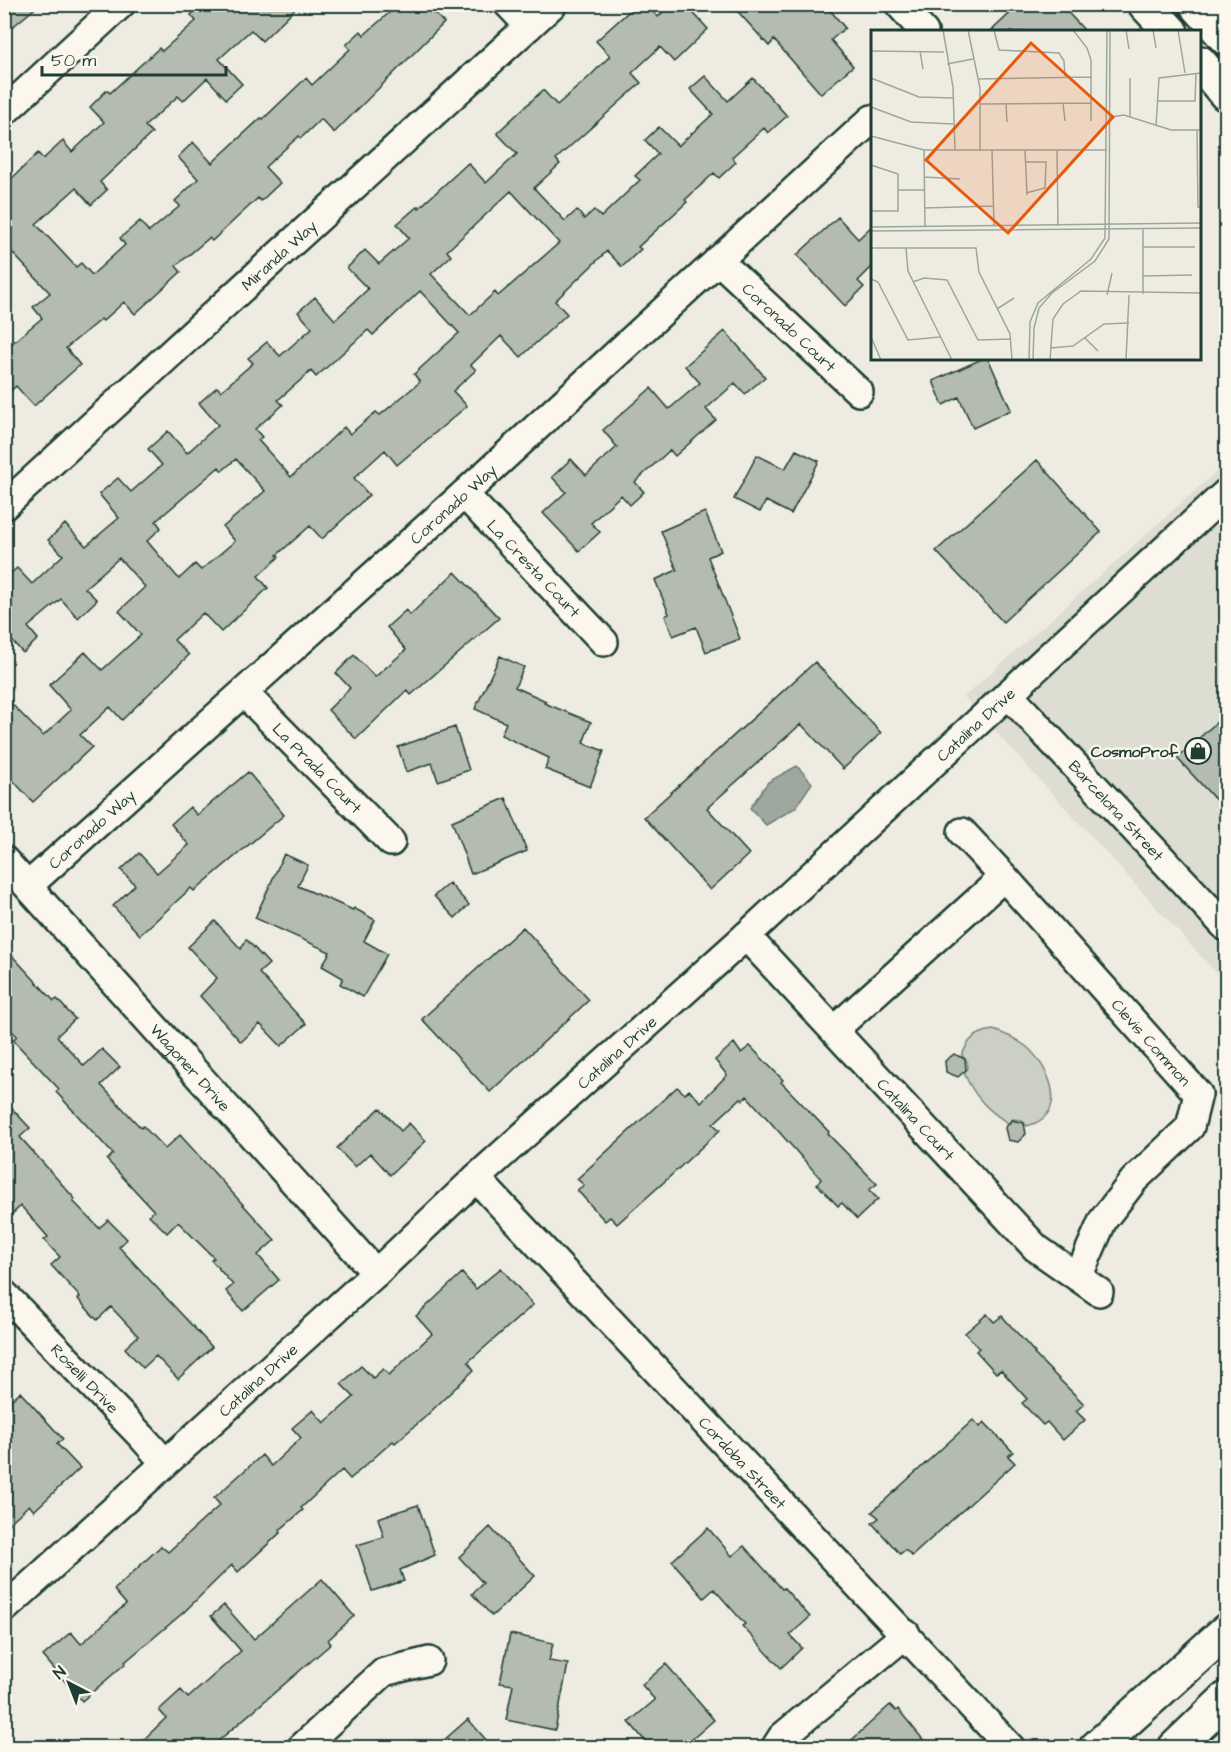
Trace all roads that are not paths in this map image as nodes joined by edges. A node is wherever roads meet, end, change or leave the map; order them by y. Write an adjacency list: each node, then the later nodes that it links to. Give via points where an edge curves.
1 (122, 4): 11 (street)
2 (508, 4): 6 (street)
3 (553, 4): 6 (street, Miranda Way)
4 (900, 4): 7 (street)
5 (1145, 4): 8 (main road)
6 (529, 26): 17 (street, Miranda Way)
7 (922, 30)
8 (1169, 30)
9 (1201, 64): 10 (main road)
10 (1227, 94)
11 (4, 112)
12 (871, 121): 13 (street, Coronado Way)
13 (718, 260): 14 (street, Coronado Court); 16 (street, Coronado Way)
14 (859, 392)
15 (1227, 493): 20 (street, Catalina Drive)
16 (464, 494): 18 (street, La Cresta Court); 19 (street, Coronado Way)
17 (4, 506)
18 (604, 642)
19 (244, 693): 22 (street, La Prada Court); 25 (street, Coronado Way)
20 (1008, 694): 26 (street, Barcelona Street); 27 (street, Catalina Drive)
21 (962, 832): 24 (street, Clevis Common)
22 (391, 842)
23 (4, 860): 25 (street, Wagoner Drive)
24 (1004, 877): 28 (street); 31 (street, Clevis Common, via 1198,1094 1190,1126 1134,1180 1103,1220)
25 (29, 885): 30 (street, Wagoner Drive)
26 (1227, 927)
27 (746, 936): 28 (street, Catalina Court); 29 (street, Catalina Drive)
28 (834, 1030): 31 (street, Catalina Court, via 1036,1248)
29 (476, 1178): 30 (street, Catalina Drive); 36 (street, Cordoba Street)
30 (376, 1273): 33 (street, Catalina Drive)
31 (1088, 1285)
32 (4, 1294): 33 (street, Roselli Drive)
33 (165, 1463): 34 (street, Catalina Drive)
34 (4, 1609)
35 (1227, 1631): 42 (main road)
36 (906, 1634): 40 (street, via 782,1737); 41 (street, Cordoba Street)
37 (429, 1661): 39 (street, via 384,1672)
38 (1227, 1699): 43 (main road)
39 (300, 1748)
40 (775, 1748)
41 (1011, 1748)
42 (1096, 1748)
43 (1174, 1748)

